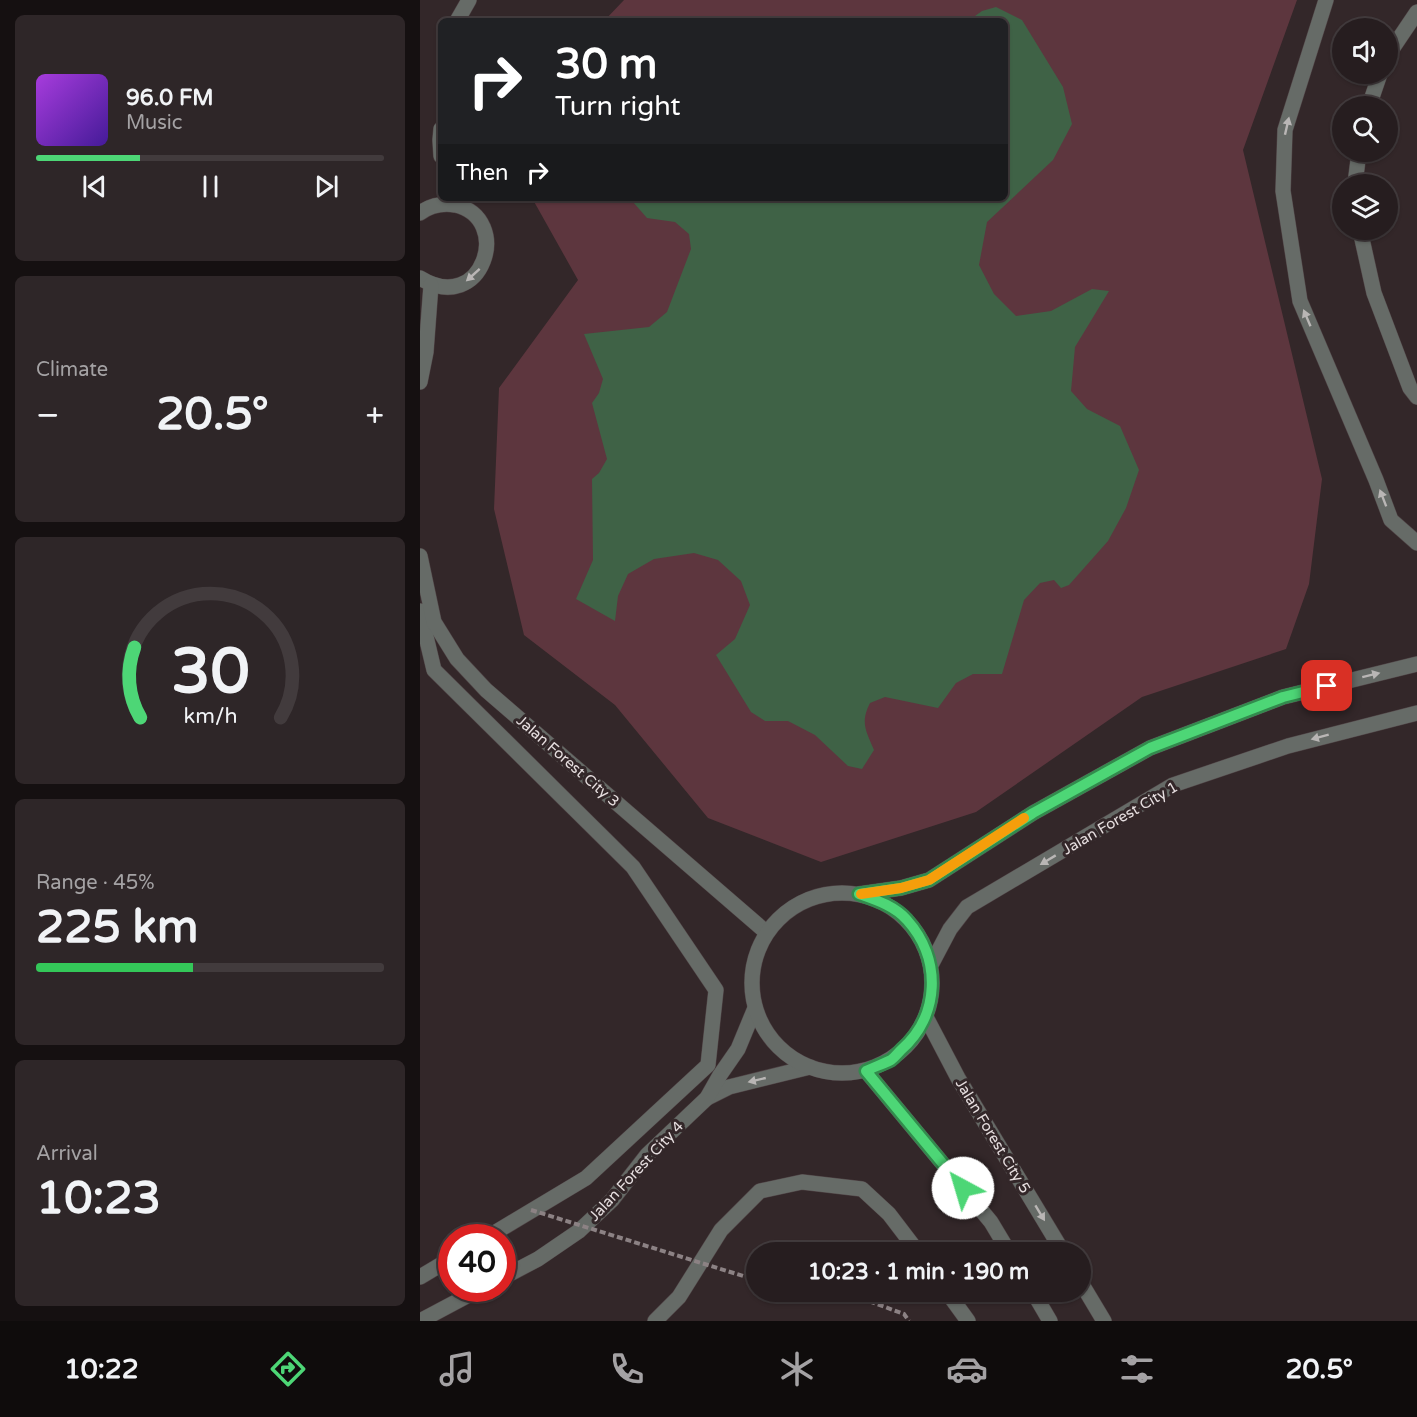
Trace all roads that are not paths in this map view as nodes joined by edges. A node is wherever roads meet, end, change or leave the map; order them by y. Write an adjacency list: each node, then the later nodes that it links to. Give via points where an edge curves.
1 (470, 0): 4 (street)
2 (1326, 0): 12 (street, one-way to 2, via 1391,520 1300,302 1283,191 1285,130)
3 (1417, 12): 5 (street)
4 (459, 18)
5 (1398, 40)
6 (447, 201): 7 (street); 9 (street, one-way to 9, via 472,213 480,223 486,235 485,261 468,281 456,286 443,287)
7 (420, 213)
8 (1362, 240): 11 (street, via 1374,293 1410,388)
9 (425, 281): 10 (street, via 426,352)
10 (420, 382)
11 (1417, 397)
12 (1417, 543)
13 (420, 556): 18 (street, Jalan Forest City 3, via 434,622 464,667)
14 (420, 611): 25 (street, via 434,670 633,867 717,990 708,1065 586,1178)
15 (1417, 664): 17 (street, one-way to 15, via 929,880 1033,813 1150,748 1283,697)
16 (1417, 714): 19 (street, Jalan Forest City 1, one-way to 19, via 1288,746 1173,785 967,908 950,929)
17 (859, 894): 18 (street, via 832,893 807,899 784,913); 19 (street, via 884,903 906,919 922,940)
18 (766, 932): 20 (street, via 755,956 751,982)
19 (931, 965): 21 (street, via 933,992)
20 (755, 1008): 22 (street, via 766,1032 785,1053); 24 (street, Jalan Forest City 4, via 738,1049)
21 (926, 1017): 23 (street, via 913,1040 892,1059); 28 (street, Jalan Forest City 5, one-way to 28, via 958,1078)
22 (810, 1067): 23 (street, via 837,1073); 24 (street, Jalan Forest City 4, one-way to 24, via 729,1087)
23 (866, 1071): 27 (street, via 991,1222)
24 (707, 1098): 30 (street, Jalan Forest City 4, via 647,1155 612,1200 579,1231)
25 (508, 1224)
26 (911, 1242): 37 (street, via 890,1214 862,1189 802,1182 760,1191 721,1230 679,1297)
27 (1003, 1242)
28 (1057, 1242)
29 (438, 1266): 31 (street)
30 (516, 1269)
31 (420, 1277)
32 (1091, 1299): 40 (street)
33 (456, 1302): 36 (street)
34 (954, 1302): 38 (street)
35 (1039, 1302): 39 (street)
36 (420, 1321)
37 (655, 1321)
38 (968, 1321)
39 (1050, 1321)
40 (1104, 1321)

